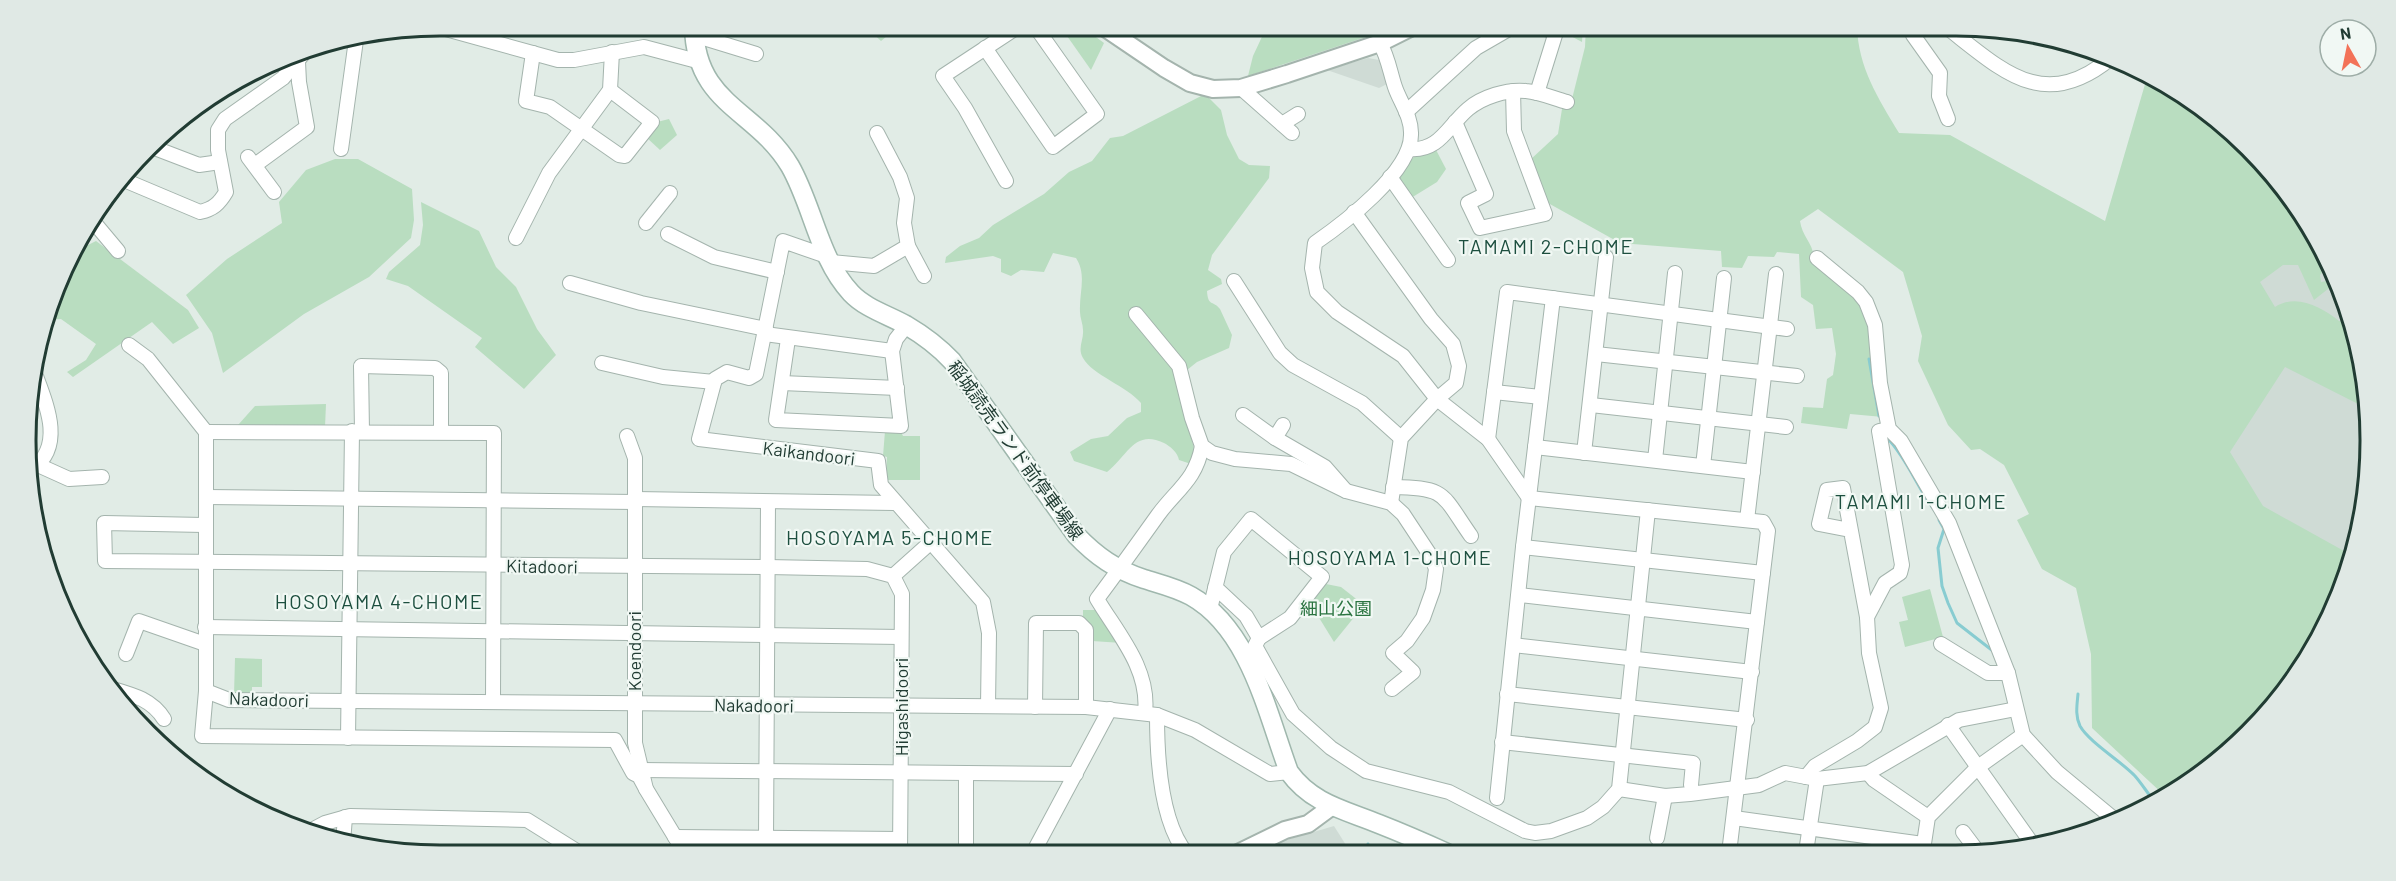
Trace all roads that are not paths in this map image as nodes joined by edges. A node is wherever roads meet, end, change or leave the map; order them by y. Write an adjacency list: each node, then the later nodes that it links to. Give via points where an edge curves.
1 (470, 36): 16 (street)
2 (695, 36): 19 (main road, 稲城読売ランド前停車場線)
3 (710, 36): 17 (street)
4 (1004, 36): 14 (street)
5 (1042, 36): 14 (street, via 1097,114 1053,147)
6 (1117, 36): 22 (street, via 1190,82 1213,89)
7 (1394, 36): 12 (street)
8 (1497, 36): 27 (street, via 1476,48)
9 (1555, 36): 25 (street)
10 (1914, 36): 29 (street, via 1940,73 1939,96)
11 (1958, 36): 21 (street, via 1999,67 2039,84 2074,81)
12 (1380, 43): 22 (street); 27 (street)
13 (355, 46): 33 (street)
14 (985, 48): 38 (street, via 943,76)
15 (612, 52): 16 (street, via 574,60); 19 (street, via 644,47); 23 (street)
16 (533, 54): 31 (street, via 526,101 550,107)
17 (756, 54)
18 (303, 60): 40 (street, via 299,82 307,127 252,161)
19 (697, 61): 51 (main road, 稲城読売ランド前停車場線, via 720,97 768,139 789,164 806,196)
20 (296, 63): 36 (street, via 283,78 225,119 218,130)
21 (2103, 64)
22 (1241, 88): 28 (street, via 1287,129)
23 (610, 90): 31 (street); 31 (street, via 652,122 626,156)
24 (1512, 91): 25 (street); 30 (street, via 1481,100); 30 (street, via 1514,131 1545,214 1480,228 1468,203 1486,194)
25 (1537, 93): 26 (street)
26 (1567, 102)
27 (1406, 112): 34 (street, via 1412,134)
28 (1298, 114)
29 (1948, 119)
30 (1455, 122): 34 (street, via 1438,141 1419,150)
31 (582, 128): 46 (street, via 549,173)
32 (877, 133): 47 (street, via 907,198 904,223)
33 (341, 148)
34 (1409, 149): 37 (street, via 1403,164)
35 (159, 150): 36 (street, via 198,165)
36 (220, 162): 39 (street, via 226,192 210,210 188,208)
37 (1390, 177): 42 (street); 52 (street)
38 (1006, 181)
39 (129, 182)
40 (274, 192)
41 (670, 193): 43 (street)
42 (1354, 212): 84 (street, via 1453,344 1459,366 1456,383); 84 (street, via 1315,243 1312,268 1317,292 1337,312 1403,356)
43 (646, 223)
44 (97, 226): 48 (street)
45 (668, 234): 53 (street, via 714,257)
46 (516, 238)
47 (908, 246): 51 (street, via 874,266); 56 (street)
48 (118, 251)
49 (1606, 257): 61 (street)
50 (1817, 258): 92 (street, via 1866,302 1875,325)
51 (830, 260): 53 (street, via 783,241); 65 (main road, 稲城読売ランド前停車場線, via 853,295)
52 (1448, 260)
53 (777, 272): 68 (street)
54 (1675, 273): 62 (street)
55 (1776, 274): 66 (street)
56 (924, 276)
57 (1724, 278): 64 (street)
58 (1234, 280): 98 (street, via 1281,354 1293,366 1362,403)
59 (570, 283): 68 (street)
60 (1553, 298): 61 (street); 82 (street, via 1506,292); 83 (street)
61 (1602, 304): 62 (street); 72 (street)
62 (1671, 313): 64 (street); 73 (street)
63 (1136, 314): 100 (street, via 1179,366)
64 (1719, 320): 66 (street); 75 (street)
65 (907, 325): 71 (street); 132 (main road, 稲城読売ランド前停車場線, via 952,361 1076,535 1096,556)
66 (1768, 326): 67 (street); 76 (street)
67 (1787, 328)
68 (765, 332): 69 (street); 78 (street, via 756,374 749,378 727,372)
69 (788, 339): 71 (street); 79 (street)
70 (129, 345): 93 (street, via 148,359)
71 (892, 351): 81 (street)
72 (1596, 354): 73 (street); 85 (street)
73 (1665, 362): 75 (street); 86 (street)
74 (602, 363): 78 (street, via 663,377)
75 (1714, 367): 76 (street); 88 (street)
76 (1762, 373): 77 (street); 89 (street)
77 (1797, 376)
78 (715, 381): 117 (street, Kaikandoori, via 699,440 878,461 880,485)
79 (782, 383): 81 (street); 81 (street, via 776,420 901,426)
80 (39, 388): 104 (street, via 52,429 47,454)
81 (897, 388)
82 (1494, 392): 83 (street); 99 (street)
83 (1541, 397): 101 (street)
84 (1437, 399): 98 (street); 99 (street)
85 (1591, 405): 86 (street); 102 (street)
86 (1660, 411): 88 (street); 103 (street)
87 (1244, 415): 97 (street)
88 (1708, 417): 89 (street); 105 (street)
89 (1757, 423): 91 (street); 107 (street)
90 (1283, 425): 97 (street)
91 (1786, 427)
92 (1889, 429): 139 (street, via 1879,431 1902,565 1900,573 1885,583); 154 (street, via 1901,441 1949,524)
93 (206, 432): 94 (street); 111 (street)
94 (357, 432): 95 (street); 95 (street, via 361,366 435,368 441,373); 112 (street)
95 (441, 432): 114 (street, via 494,433)
96 (627, 436): 115 (street, Koendoori, via 635,458)
97 (1275, 438): 110 (street, via 1325,467)
98 (1401, 438): 109 (street)
99 (1488, 439): 113 (street)
100 (1202, 446): 110 (street, via 1235,459 1291,464); 132 (street, via 1200,460 1190,478 1158,515)
101 (1535, 447): 102 (street); 113 (street)
102 (1584, 453): 103 (street)
103 (1655, 460): 105 (street)
104 (37, 465)
105 (1703, 466): 107 (street)
106 (37, 468): 108 (street, via 69,479)
107 (1753, 472): 120 (street)
108 (102, 477)
109 (1392, 487): 118 (street); 123 (street, via 1427,488 1441,494)
110 (1346, 491): 118 (street)
111 (206, 497): 112 (street); 121 (street)
112 (351, 498): 114 (street); 128 (street)
113 (1529, 498): 119 (street); 125 (street)
114 (494, 499): 115 (street); 129 (street)
115 (635, 501): 116 (street); 130 (street, Koendoori)
116 (768, 502): 117 (street); 131 (street)
117 (894, 503): 124 (street, Kaikandoori)
118 (1391, 503): 155 (street, via 1436,569 1423,618 1393,653 1413,672)
119 (1648, 510): 120 (street); 126 (street)
120 (1747, 520): 133 (street, via 1763,522 1767,531)
121 (204, 525): 127 (street); 127 (street, Kitadoori, via 104,523 105,561)
122 (1850, 530): 139 (street)
123 (1471, 536)
124 (931, 542): 134 (street); 163 (street, Kaikandoori, via 983,602 989,633)
125 (1523, 547): 126 (street); 136 (street)
126 (1642, 560): 133 (street); 137 (street)
127 (205, 563): 128 (street, Kitadoori); 141 (street)
128 (350, 564): 129 (street, Kitadoori); 142 (street)
129 (493, 565): 130 (street, Kitadoori); 143 (street)
130 (634, 567): 131 (street, Kitadoori); 144 (street, Koendoori)
131 (768, 567): 134 (street, Kitadoori); 145 (street)
132 (1120, 570): 138 (main road, 稲城読売ランド前停車場線, via 1168,586); 170 (street, via 1097,599 1129,646)
133 (1763, 573): 140 (street)
134 (893, 576): 146 (street, Higashidoori, via 902,594)
135 (1215, 587): 138 (street); 147 (street, via 1246,616); 147 (street, via 1224,552 1251,519 1322,577 1290,618)
136 (1519, 595): 137 (street); 150 (street)
137 (1637, 608): 140 (street); 152 (street)
138 (1210, 609): 182 (main road, 稲城読売ランド前停車場線, via 1237,638 1246,656)
139 (1867, 617): 186 (street, via 1869,653 1881,708 1875,727 1815,766)
140 (1757, 622): 153 (street)
141 (205, 627): 142 (street); 148 (street)
142 (350, 630): 143 (street); 159 (street)
143 (493, 632): 144 (street); 160 (street)
144 (634, 633): 145 (street); 161 (street, Koendoori)
145 (767, 635): 146 (street); 162 (street)
146 (901, 637): 164 (street, Higashidoori)
147 (1258, 638): 189 (street, via 1255,646 1293,714 1366,771 1449,792 1535,833 1587,818)
148 (205, 644): 151 (street, via 139,621); 156 (street)
149 (1941, 644): 154 (street, via 1982,670 1997,675)
150 (1513, 645): 152 (street); 158 (street)
151 (126, 654)
152 (1632, 659): 153 (street); 167 (street)
153 (1752, 672): 172 (street)
154 (2008, 673): 169 (street)
155 (1392, 689)
156 (206, 691): 159 (street, Nakadoori, via 229,700); 175 (street, via 202,736)
157 (125, 694): 171 (street, via 146,700)
158 (1508, 694): 167 (street); 176 (street)
159 (350, 700): 160 (street, Nakadoori); 175 (street)
160 (493, 702): 161 (street, Nakadoori)
161 (634, 703): 162 (street, Nakadoori); 179 (street, Koendoori)
162 (767, 705): 164 (street, Nakadoori); 180 (street)
163 (988, 706): 164 (street, Nakadoori); 165 (street, Nakadoori)
164 (901, 707): 181 (street, Higashidoori)
165 (1035, 707): 166 (street, Nakadoori); 166 (street, via 1036,623 1081,623 1086,630)
166 (1086, 707): 168 (street, Nakadoori)
167 (1627, 707): 172 (street); 177 (street)
168 (1110, 709): 170 (street, Nakadoori); 185 (street)
169 (2016, 709): 173 (street); 174 (street)
170 (1151, 714): 182 (street, Nakadoori, via 1195,730 1270,774); 213 (street, via 1167,805)
171 (164, 719)
172 (1746, 720): 190 (street)
173 (1948, 725): 178 (street); 184 (street)
174 (2023, 735): 178 (street); 194 (street, via 2057,772)
175 (348, 738): 188 (street, via 615,740)
176 (1502, 742): 177 (street); 192 (street)
177 (1622, 755): 187 (street, via 1693,764); 189 (street)
178 (1978, 767): 196 (street); 205 (street)
179 (640, 770): 180 (street); 188 (street, Koendoori)
180 (766, 771): 181 (street); 203 (street)
181 (901, 772): 183 (street); 206 (street, Higashidoori)
182 (1289, 772): 193 (main road, 稲城読売ランド前停車場線, via 1312,797)
183 (966, 773): 185 (street); 211 (street)
184 (1868, 773): 186 (street); 196 (street)
185 (1076, 774): 212 (street)
186 (1812, 778): 190 (street, via 1785,773); 199 (street)
187 (1691, 784)
188 (646, 789): 202 (street, Koendoori)
189 (1618, 789): 191 (street)
190 (1738, 789): 191 (street); 197 (street)
191 (1665, 795): 204 (street)
192 (1497, 798)
193 (1330, 807): 214 (street, via 1308,824); 215 (main road, 稲城読売ランド前停車場線)
194 (2107, 815)
195 (345, 817): 198 (street); 201 (street); 208 (street, via 526,820)
196 (1928, 817): 219 (street)
197 (1734, 818): 199 (street); 216 (street)
198 (321, 827)
199 (1809, 829): 217 (street); 218 (street)
200 (1963, 832): 207 (street)
201 (344, 833)
202 (675, 837): 203 (street); 209 (street, Koendoori)
203 (766, 838): 206 (street)
204 (1657, 838)
205 (2028, 838)
206 (900, 839): 210 (street, Higashidoori)
207 (1972, 844)
208 (567, 845)
209 (680, 845)
210 (900, 845)
211 (966, 845)
212 (1037, 845)
213 (1181, 845)
214 (1254, 845)
215 (1428, 845)
216 (1730, 845)
217 (1807, 845)
218 (1905, 845)
219 (1923, 845)

